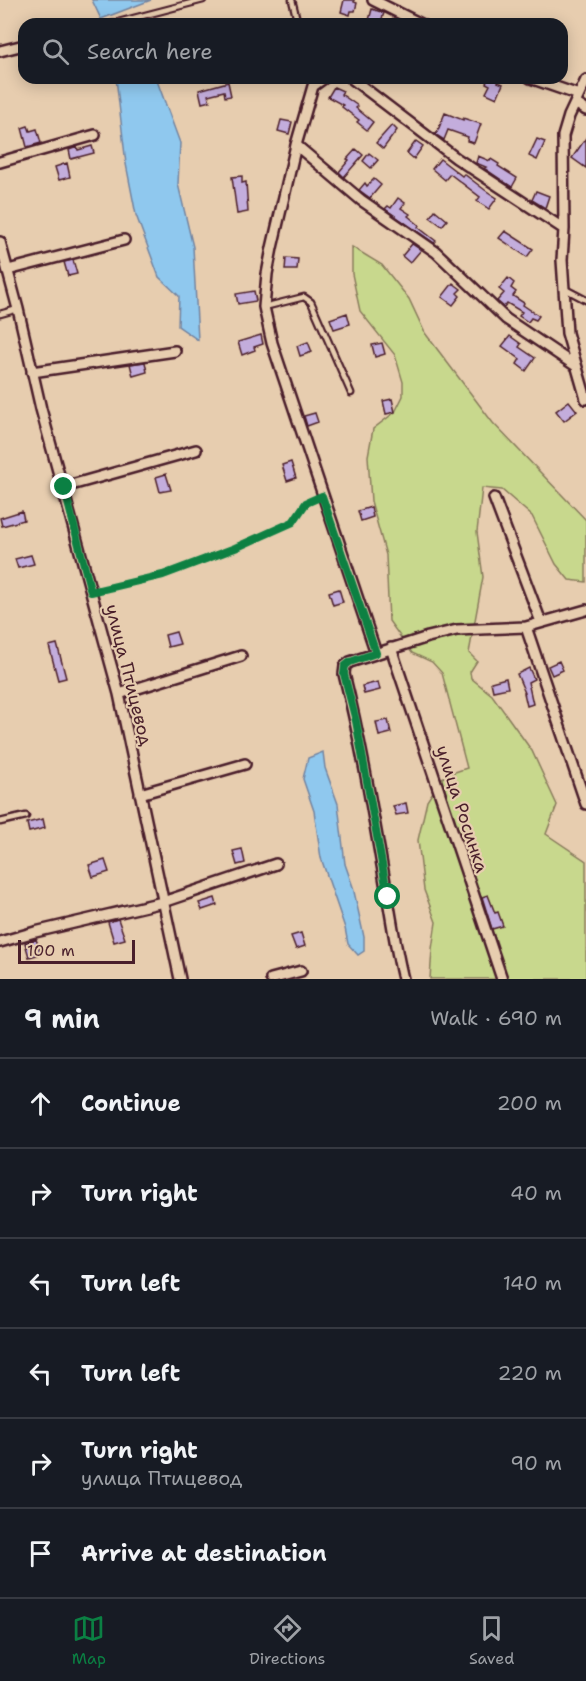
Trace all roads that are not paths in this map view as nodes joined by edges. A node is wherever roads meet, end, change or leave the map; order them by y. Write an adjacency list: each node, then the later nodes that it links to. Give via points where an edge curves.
1 (203, 0): 4 (lane)
2 (292, 0): 5 (lane)
3 (373, 0): 6 (street)
4 (134, 18)
5 (296, 18)
6 (409, 18)
7 (18, 46): 8 (street)
8 (0, 51)
9 (586, 81): 13 (street)
10 (311, 84): 16 (street)
11 (359, 84): 18 (street, via 456,158)
12 (543, 84): 13 (street)
13 (577, 99): 14 (street); 18 (street, via 563,136)
14 (586, 110)
15 (95, 135): 17 (street)
16 (296, 145): 24 (street, via 272,248); 28 (street, via 361,200 436,252 506,319)
17 (0, 162)
18 (564, 229): 22 (street)
19 (124, 240): 21 (street)
20 (0, 242): 21 (street, улица Птицевод)
21 (8, 270): 25 (street, улица Птицевод)
22 (563, 288): 23 (lane); 28 (street, via 567,333)
23 (586, 300)
24 (264, 307): 30 (lane, via 304,297 311,302); 39 (street, via 272,343)
25 (18, 309): 26 (lane); 29 (street, улица Птицевод)
26 (0, 314)
27 (175, 351): 29 (street)
28 (576, 366): 31 (street)
29 (32, 372): 33 (street, улица Птицевод)
30 (351, 393)
31 (586, 399)
32 (196, 450): 33 (street)
33 (64, 487): 41 (street, улица Птицевод)
34 (494, 498): 36 (street)
35 (586, 610): 36 (street)
36 (541, 622): 37 (street)
37 (526, 627): 38 (street, via 457,630); 44 (street)
38 (391, 648): 39 (street); 54 (street, улица Росинка)
39 (376, 653): 53 (street, via 350,662 344,674)
40 (241, 657): 41 (street)
41 (119, 694): 43 (street, улица Птицевод)
42 (245, 764): 43 (street)
43 (140, 794): 48 (street, улица Птицевод)
44 (586, 804)
45 (26, 816): 46 (lane)
46 (0, 822)
47 (276, 864): 48 (street)
48 (163, 903): 49 (street); 51 (street, улица Птицевод)
49 (0, 942)
50 (301, 971): 52 (street)
51 (180, 979)
52 (271, 979)
53 (403, 979)
54 (502, 979)

